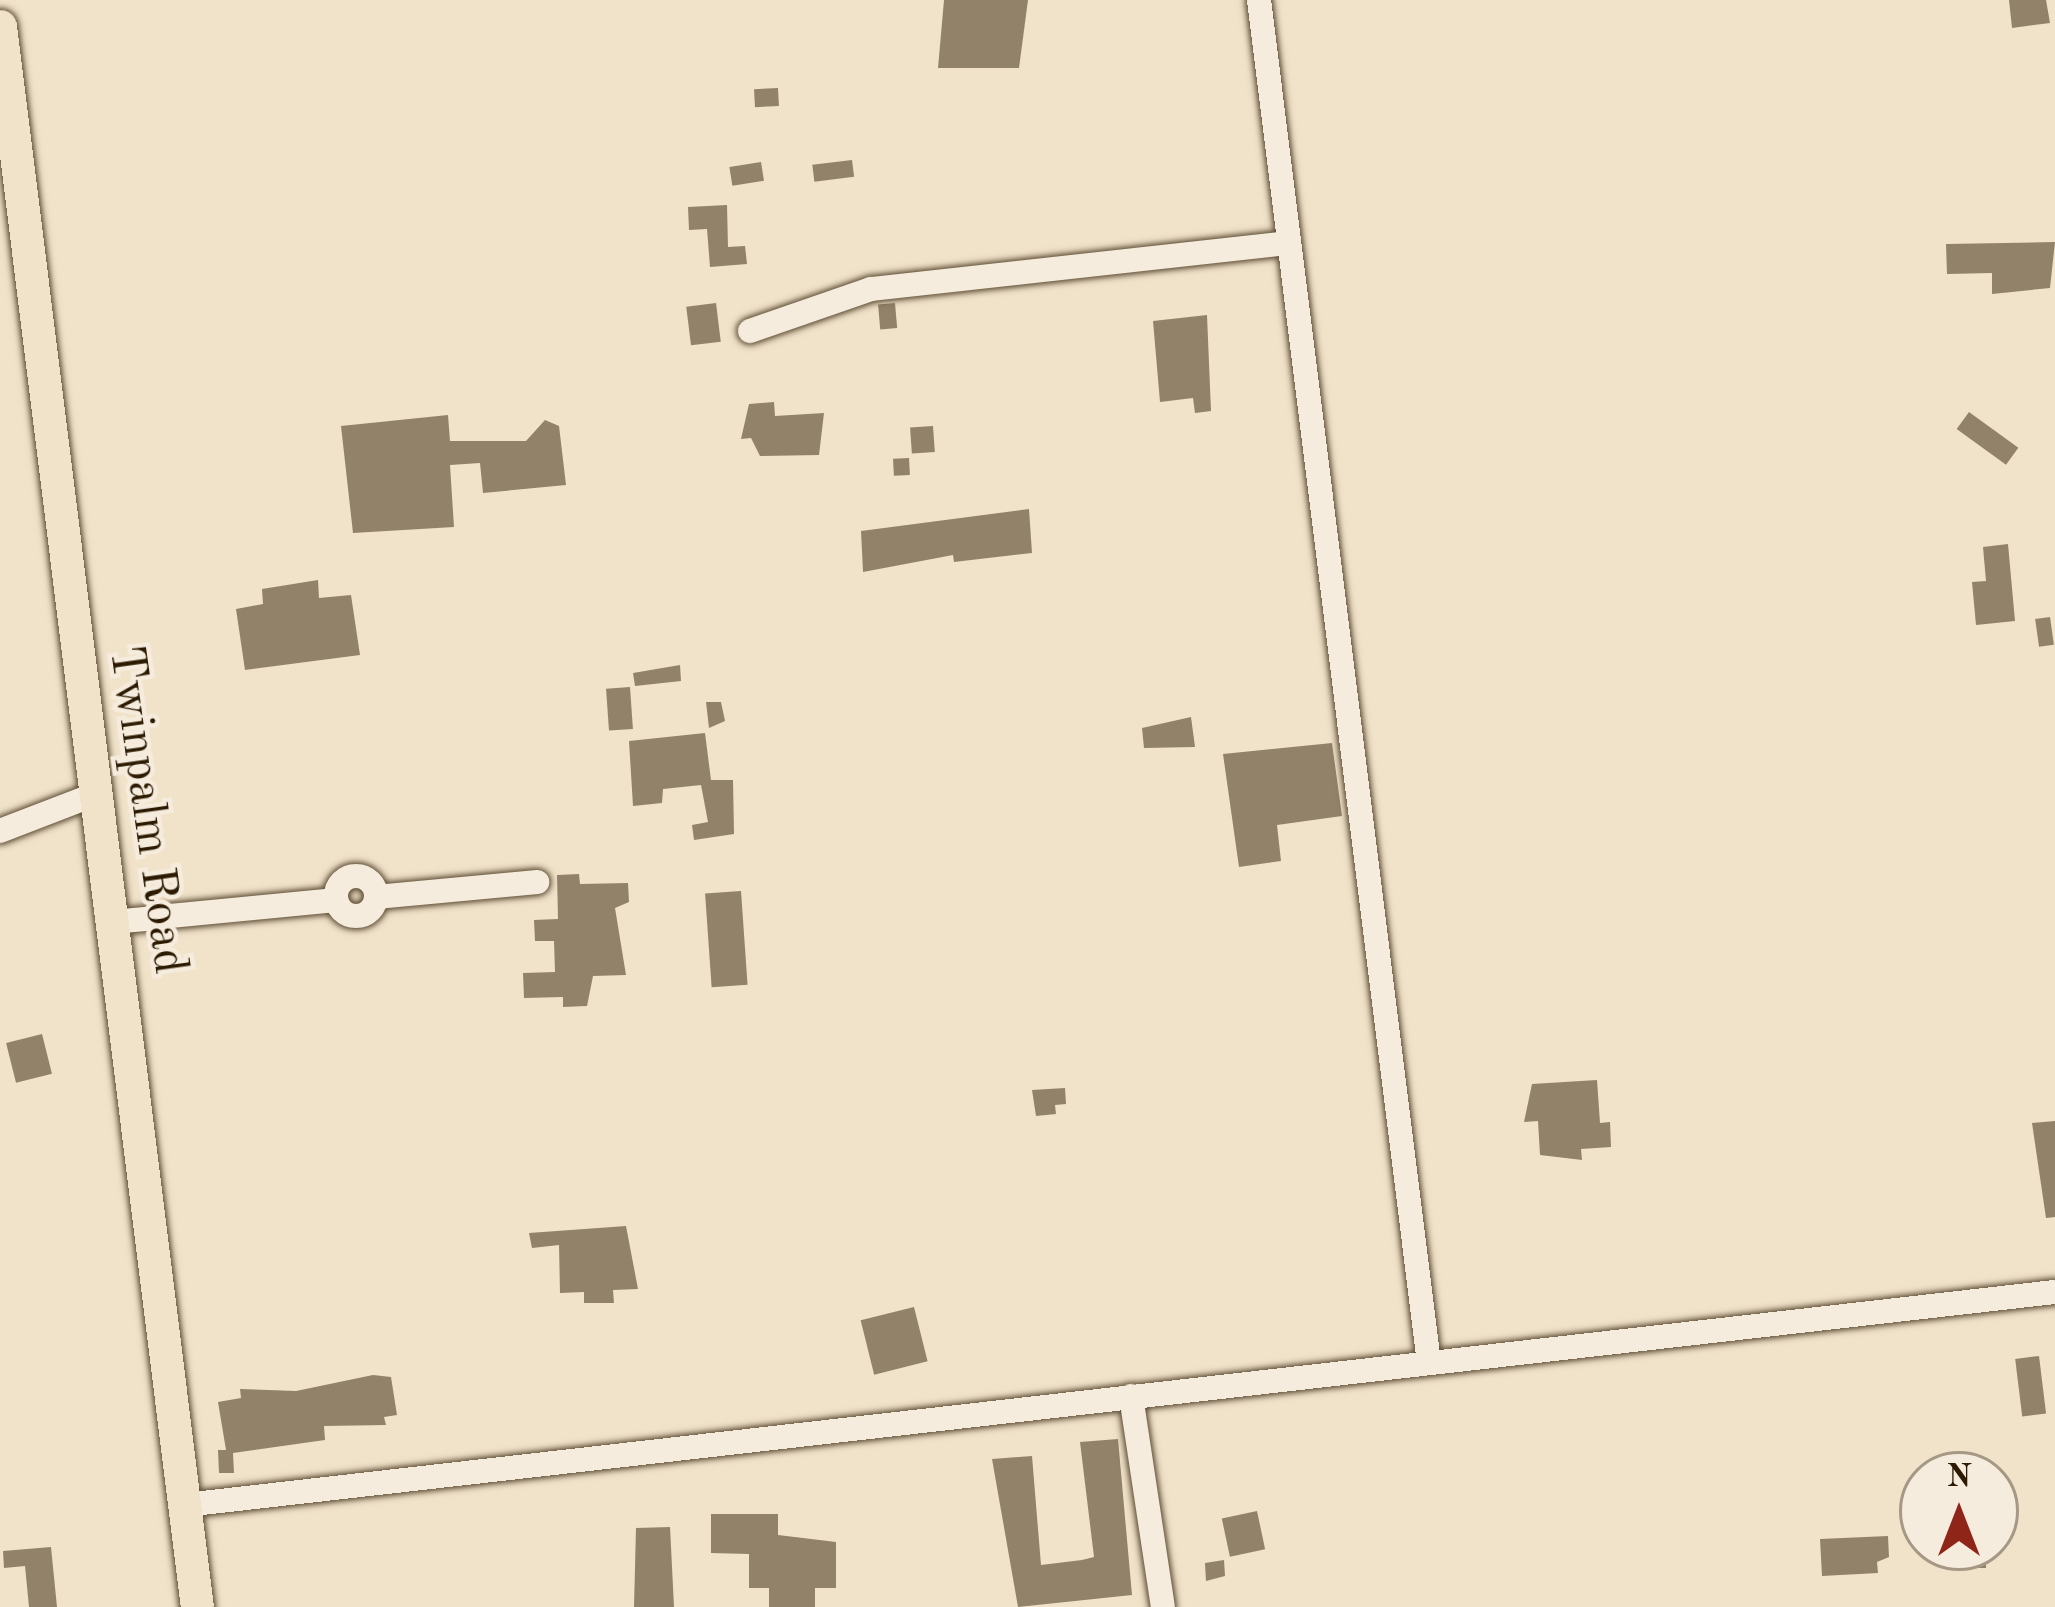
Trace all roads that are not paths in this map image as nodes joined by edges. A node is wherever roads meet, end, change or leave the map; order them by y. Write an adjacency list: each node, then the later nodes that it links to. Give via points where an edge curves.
1 (1259, 0): 4 (street)
2 (0, 26): 3 (main road, Twinpalm Road)
3 (11, 208): 6 (main road, Twinpalm Road)
4 (1286, 243): 5 (street, via 871,289); 11 (street)
5 (749, 331)
6 (96, 794): 7 (street); 9 (main road, Twinpalm Road)
7 (0, 831)
8 (537, 882): 9 (street, via 376,897 372,883 357,875 343,880 336,900)
9 (112, 922): 13 (main road, Twinpalm Road)
10 (2055, 1292): 11 (street)
11 (1430, 1362): 12 (street)
12 (1131, 1396): 13 (street); 15 (street)
13 (185, 1504): 14 (main road, Twinpalm Road)
14 (197, 1607)
15 (1162, 1607)

